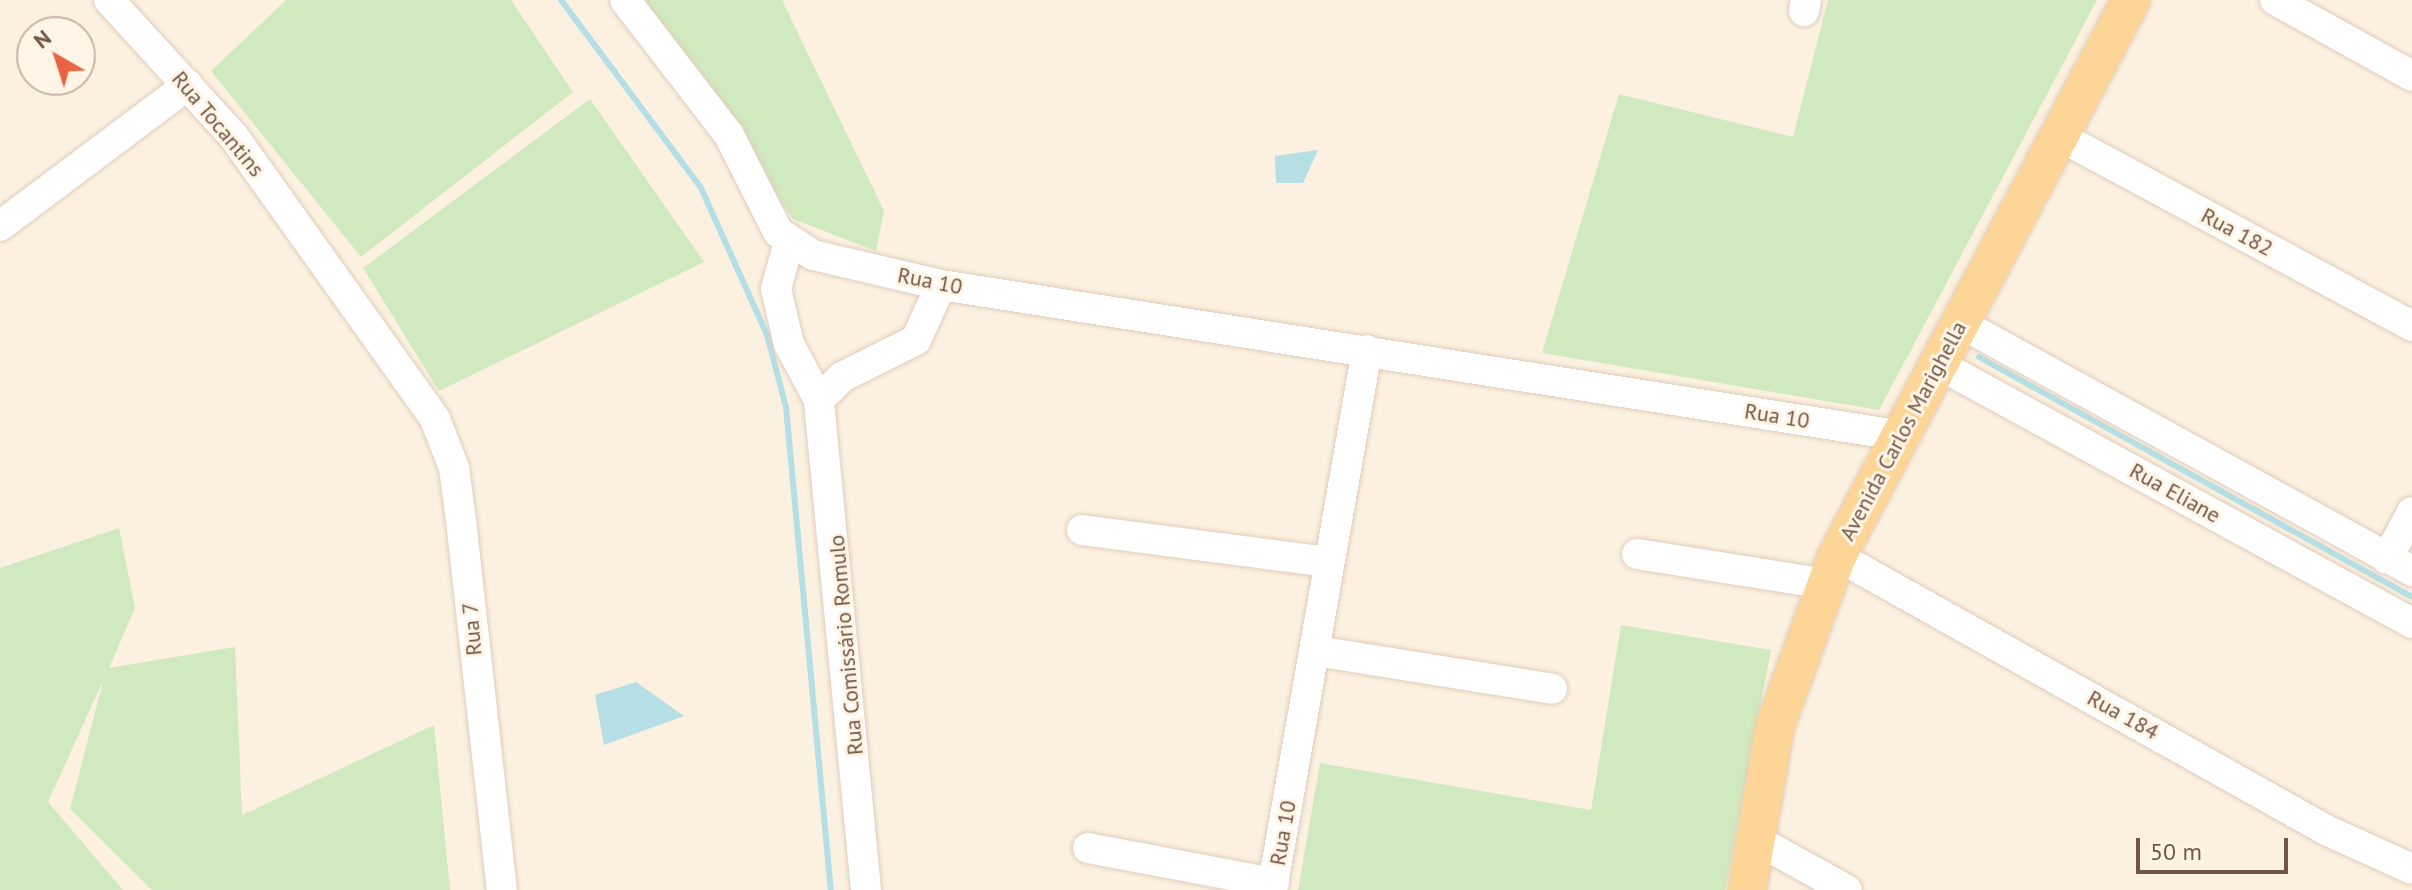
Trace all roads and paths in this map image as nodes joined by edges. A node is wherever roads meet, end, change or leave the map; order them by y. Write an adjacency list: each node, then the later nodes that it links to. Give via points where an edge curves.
1 (109, 0): 6 (street, Rua Tocantins)
2 (625, 0): 9 (street, via 729,135)
3 (2131, 0): 7 (main road, Avenida Carlos Marighella)
4 (2275, 0): 5 (street)
5 (2412, 76)
6 (188, 85): 8 (street); 15 (street, Rua Tocantins)
7 (2061, 137): 11 (main road, Avenida Carlos Marighella); 12 (street, Rua 182)
8 (0, 226)
9 (789, 242): 10 (street, Rua 10, via 813,255); 16 (street, Rua Comissário Romulo, via 776,289 789,344)
10 (941, 285): 13 (street, Rua 10); 16 (street, via 916,340 842,377)
11 (1960, 323): 14 (main road, Avenida Carlos Marighella); 22 (street, Rua Eliane)
12 (2412, 326)
13 (1367, 350): 17 (street, Rua 10); 21 (street, Rua 10)
14 (1938, 364): 17 (main road, Avenida Carlos Marighella); 24 (street, Rua Eliane)
15 (411, 378): 31 (street, Rua 7, via 454,468)
16 (819, 400): 32 (street, Rua Comissário Romulo)
17 (1903, 436): 23 (main road, Avenida Carlos Marighella)
18 (2412, 512): 22 (street)
19 (1082, 530): 21 (street)
20 (1637, 554): 23 (street)
21 (1329, 562): 25 (street, Rua 10)
22 (2400, 565)
23 (1832, 570): 27 (main road, Avenida Carlos Marighella, via 1775,726); 29 (street, Rua 184, via 2326,830)
24 (2412, 623)
25 (1316, 651): 26 (street); 30 (street, Rua 10)
26 (1552, 689)
27 (1753, 838): 33 (main road, Avenida Carlos Marighella); 34 (street)
28 (1088, 848): 30 (street)
29 (2412, 869)
30 (1273, 886)
31 (502, 890)
32 (866, 890)
33 (1747, 890)
34 (1847, 890)

